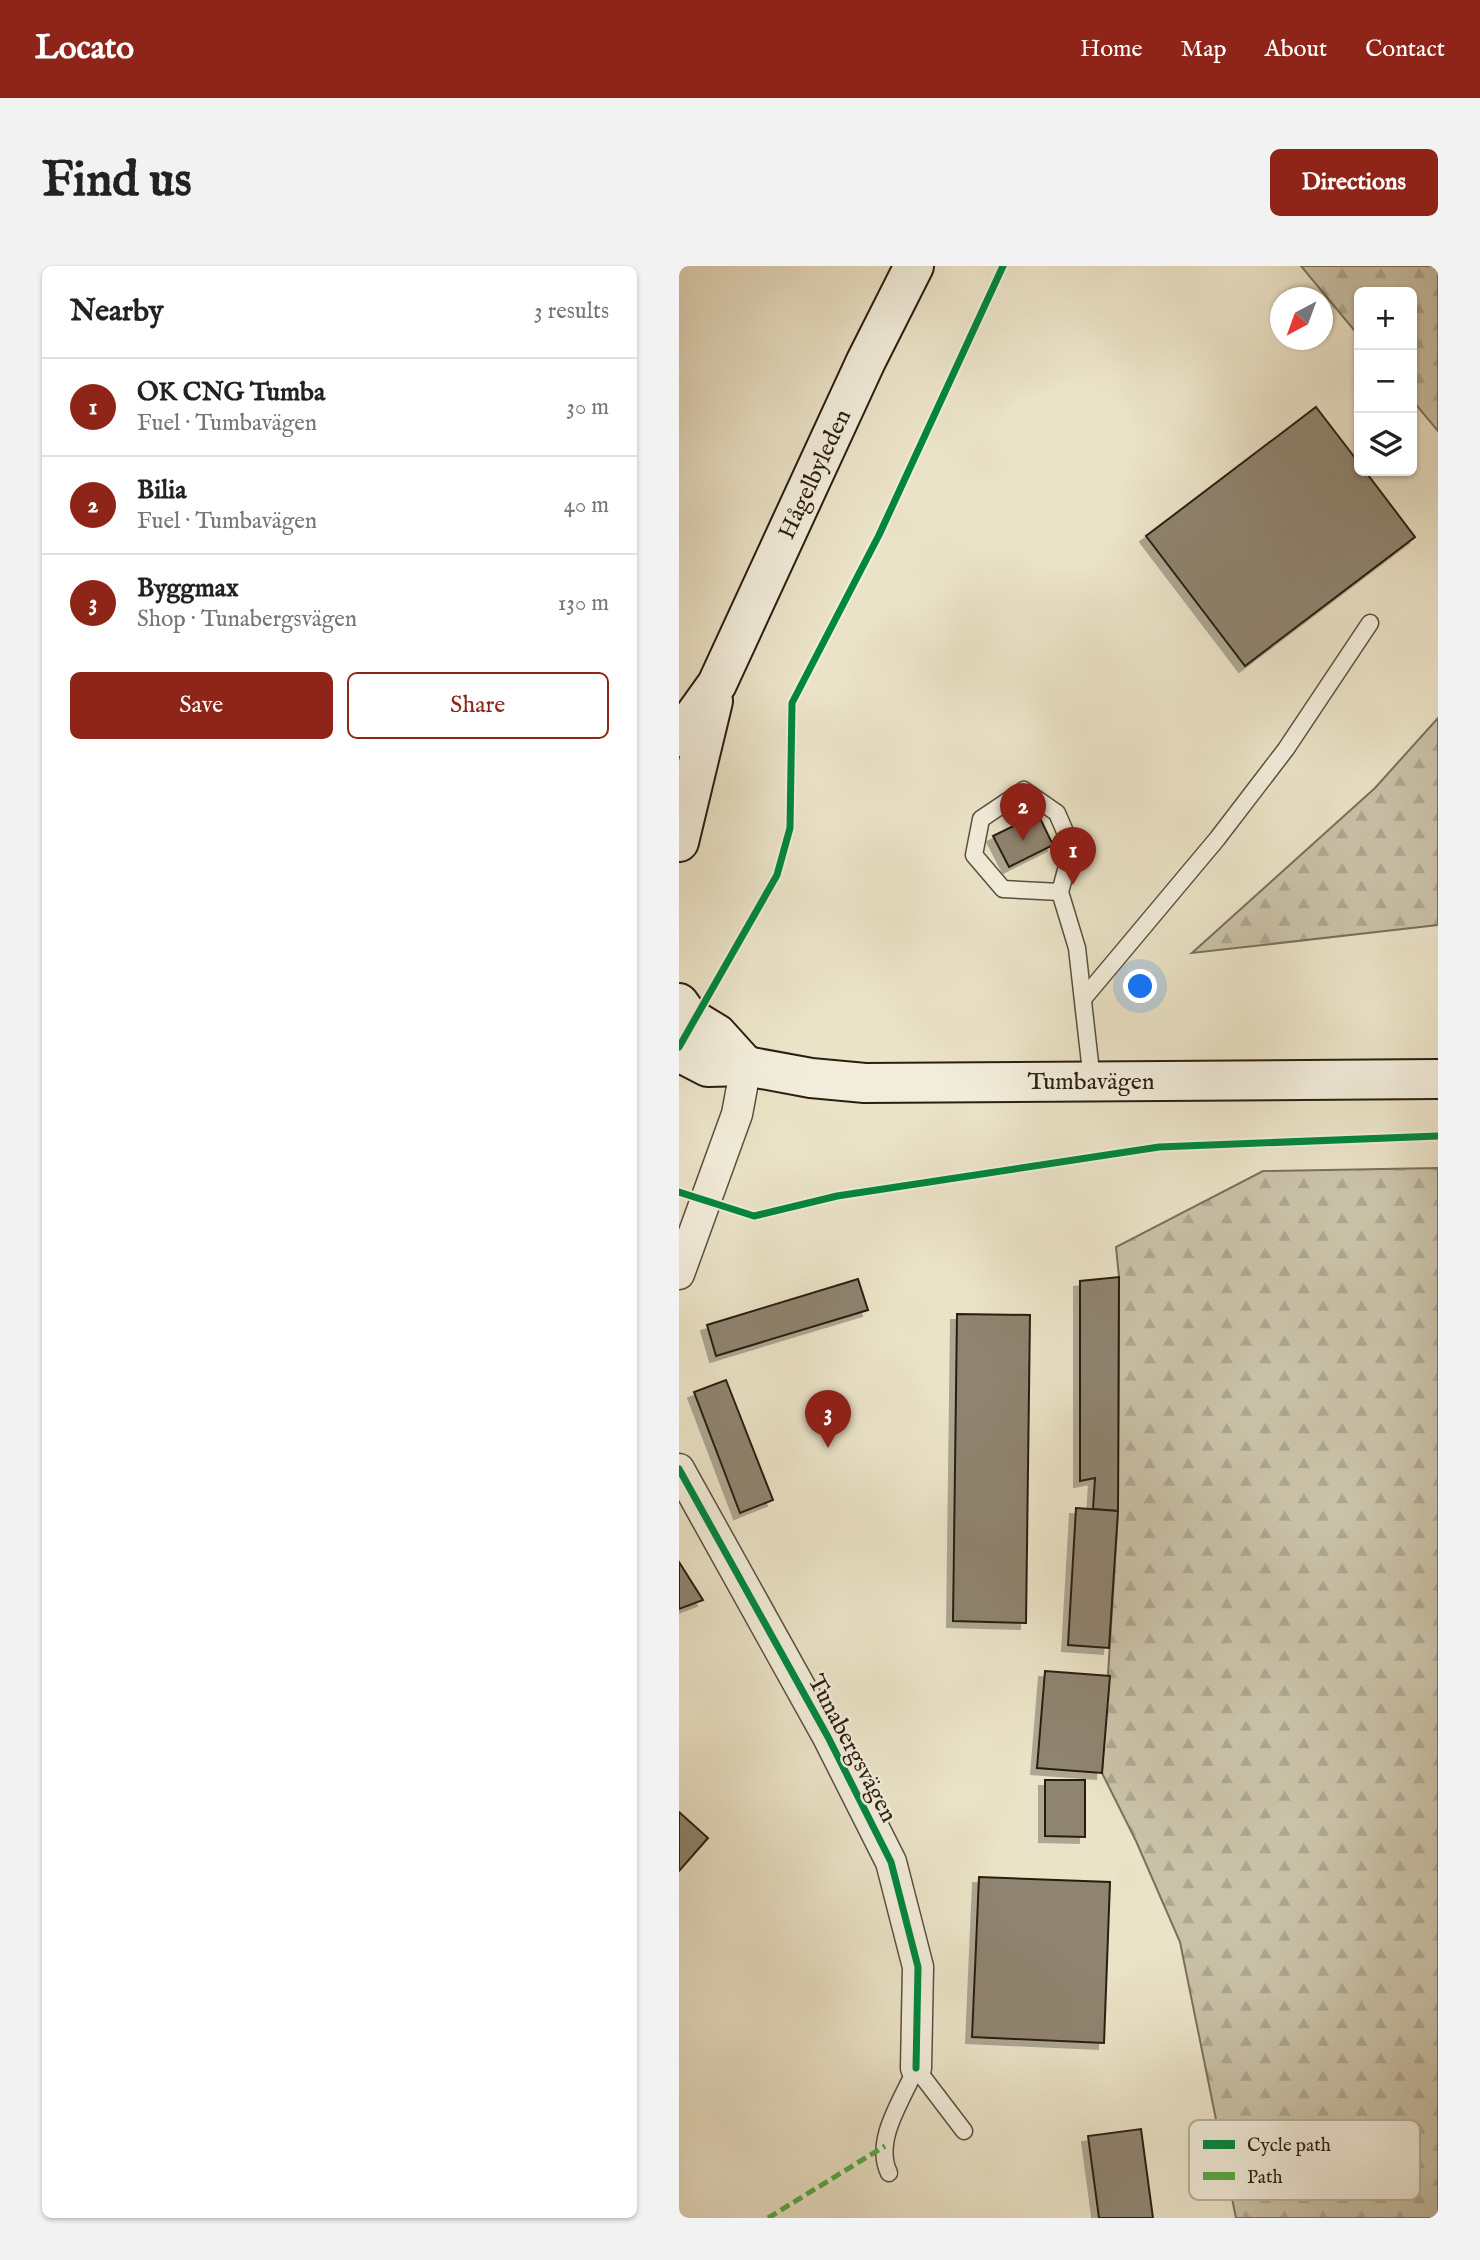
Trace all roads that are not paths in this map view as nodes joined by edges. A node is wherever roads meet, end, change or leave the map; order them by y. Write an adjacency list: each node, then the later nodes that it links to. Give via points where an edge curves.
1 (914, 266): 3 (main road, Hågelbyleden)
2 (1370, 623): 7 (lane, via 1278,760)
3 (717, 684): 4 (main road, Hågelbyleden); 5 (main road, Hågelbyleden)
4 (679, 737)
5 (679, 842)
6 (1060, 892): 6 (lane, via 1003,890 974,855 981,819 1024,790 1057,813 1072,848); 7 (lane, via 1077,948)
7 (1083, 999): 12 (lane)
8 (679, 1003): 10 (main road)
9 (679, 1052): 10 (main road, Tumbavägen, via 708,1067)
10 (746, 1066): 12 (main road, Tumbavägen, via 865,1083); 13 (street, via 737,1114)
11 (1438, 1079): 12 (main road, Tumbavägen)
12 (1092, 1081)
13 (679, 1274)
14 (679, 1469): 15 (street, Tunabergsvägen, via 828,1737 891,1862 918,1967)
15 (916, 2068): 16 (lane); 17 (lane, via 886,2135 884,2162)
16 (964, 2131)
17 (890, 2173)

